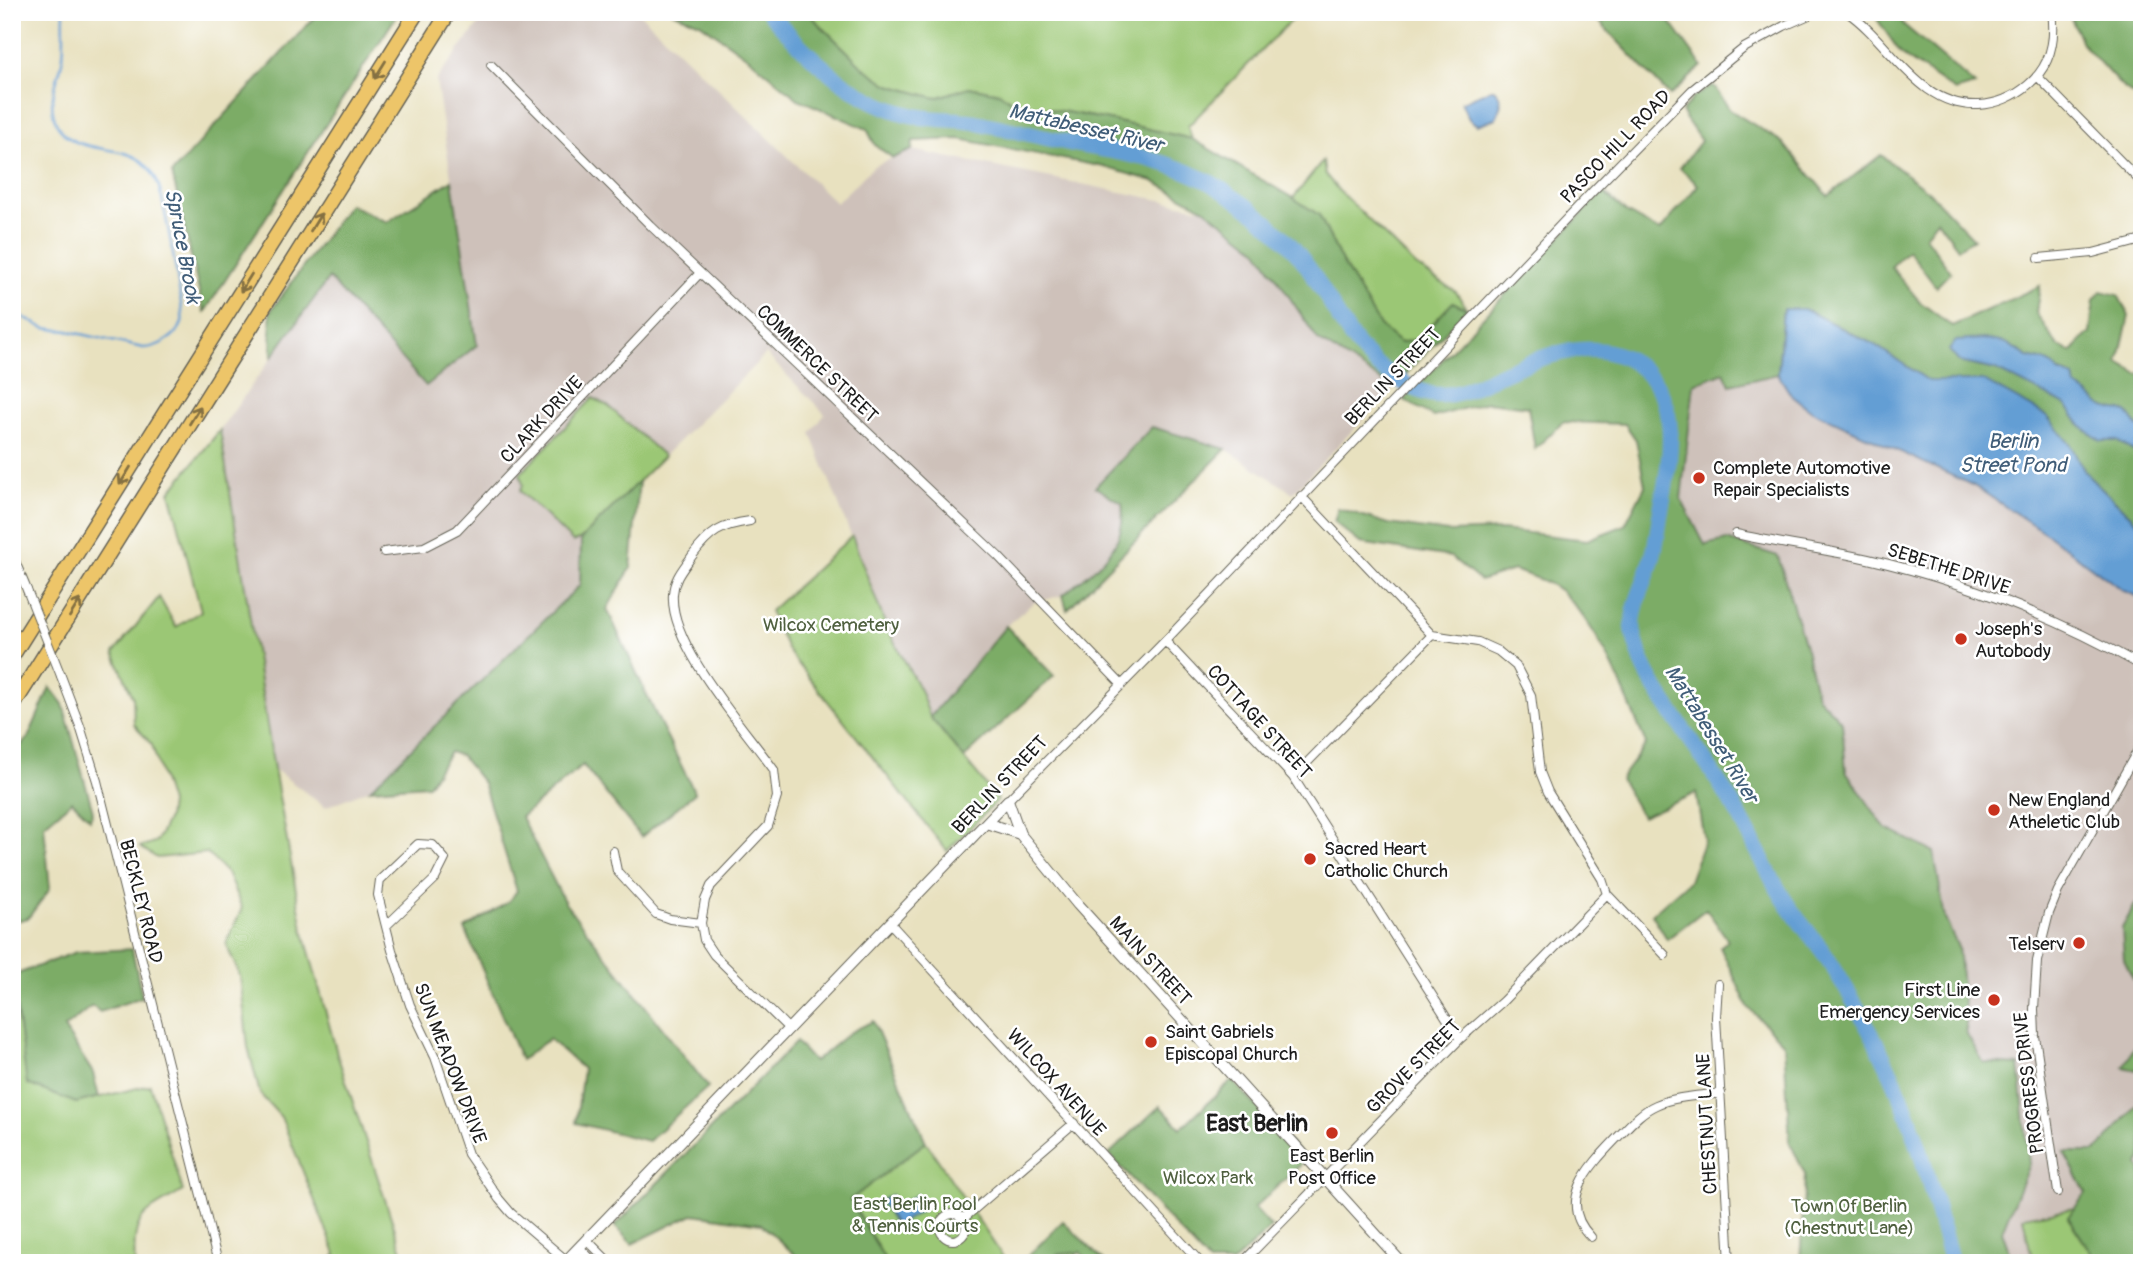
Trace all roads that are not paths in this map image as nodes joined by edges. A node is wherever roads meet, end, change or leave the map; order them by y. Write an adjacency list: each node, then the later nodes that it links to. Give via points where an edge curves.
1 (416, 12): 20 (highway, one-way to 20)
2 (449, 12): 23 (highway, one-way to 2)
3 (1816, 12): 12 (street, PASCO HILL ROAD, via 1764,37 1709,75)
4 (1847, 12): 7 (street, via 1911,75 1946,99 1986,104 2014,94)
5 (2052, 12): 7 (street, via 2050,55)
6 (491, 65): 11 (street, COMMERCE STREET)
7 (2037, 76): 8 (street)
8 (2142, 183)
9 (2142, 240): 10 (street, via 2093,253)
10 (2039, 258)
11 (700, 273): 16 (street, CLARK DRIVE, via 457,530 424,547); 22 (street, COMMERCE STREET, via 996,554)
12 (1460, 330): 13 (street, BERLIN STREET)
13 (1301, 496): 18 (street); 19 (street, BERLIN STREET)
14 (750, 521): 31 (street, via 726,524 711,534 678,576 673,593 674,612 696,662 774,770 776,783 774,813 768,826 711,886)
15 (1736, 534): 21 (street, SEBETHE DRIVE, via 1870,559 1940,579 2051,621)
16 (384, 552)
17 (12, 554): 46 (street, BECKLEY ROAD, bridge, via 76,712 97,781)
18 (1432, 635): 25 (street); 30 (street, via 1489,646 1522,674 1534,706 1539,763 1548,792)
19 (1165, 641): 22 (street, BERLIN STREET); 25 (street, COTTAGE STREET)
20 (12, 656)
21 (2142, 666)
22 (1122, 685): 26 (street, BERLIN STREET)
23 (12, 707)
24 (2142, 743): 41 (street, PROGRESS DRIVE, via 2058,891 2037,961 2035,1036)
25 (1293, 777): 37 (street, COTTAGE STREET)
26 (1008, 800): 27 (street, BERLIN STREET); 28 (street, MAIN STREET)
27 (986, 823): 28 (street); 32 (street, BERLIN STREET)
28 (1020, 834): 40 (street, MAIN STREET, via 1078,905)
29 (613, 851): 31 (street, via 617,871 656,914)
30 (1607, 894): 34 (street); 37 (street, GROVE STREET)
31 (701, 923): 36 (street, via 704,940 714,955)
32 (890, 923): 36 (street, BERLIN STREET); 39 (street, WILCOX AVENUE)
33 (387, 925): 33 (street, SUN MEADOW DRIVE, via 435,879 444,859 433,845 418,844 380,880 378,895); 45 (street, SUN MEADOW DRIVE, via 410,1005 435,1057 468,1154 505,1206)
34 (1665, 955)
35 (1718, 984): 38 (street, CHESTNUT LANE)
36 (789, 1029): 44 (street, BERLIN STREET)
37 (1460, 1039): 40 (street, GROVE STREET)
38 (1721, 1093): 43 (street, via 1670,1100 1650,1108 1594,1163 1585,1173 1577,1198 1579,1222); 52 (street, CHESTNUT LANE)
39 (1074, 1123): 42 (street); 49 (street, WILCOX AVENUE)
40 (1325, 1178): 50 (street, GROVE STREET); 51 (street, MAIN STREET)
41 (2058, 1192)
42 (963, 1219)
43 (1591, 1237)
44 (583, 1243): 45 (street, BERLIN STREET); 47 (street); 48 (street)
45 (565, 1262)
46 (218, 1263)
47 (595, 1263)
48 (610, 1263)
49 (1201, 1263)
50 (1242, 1263)
51 (1402, 1263)
52 (1730, 1263)

